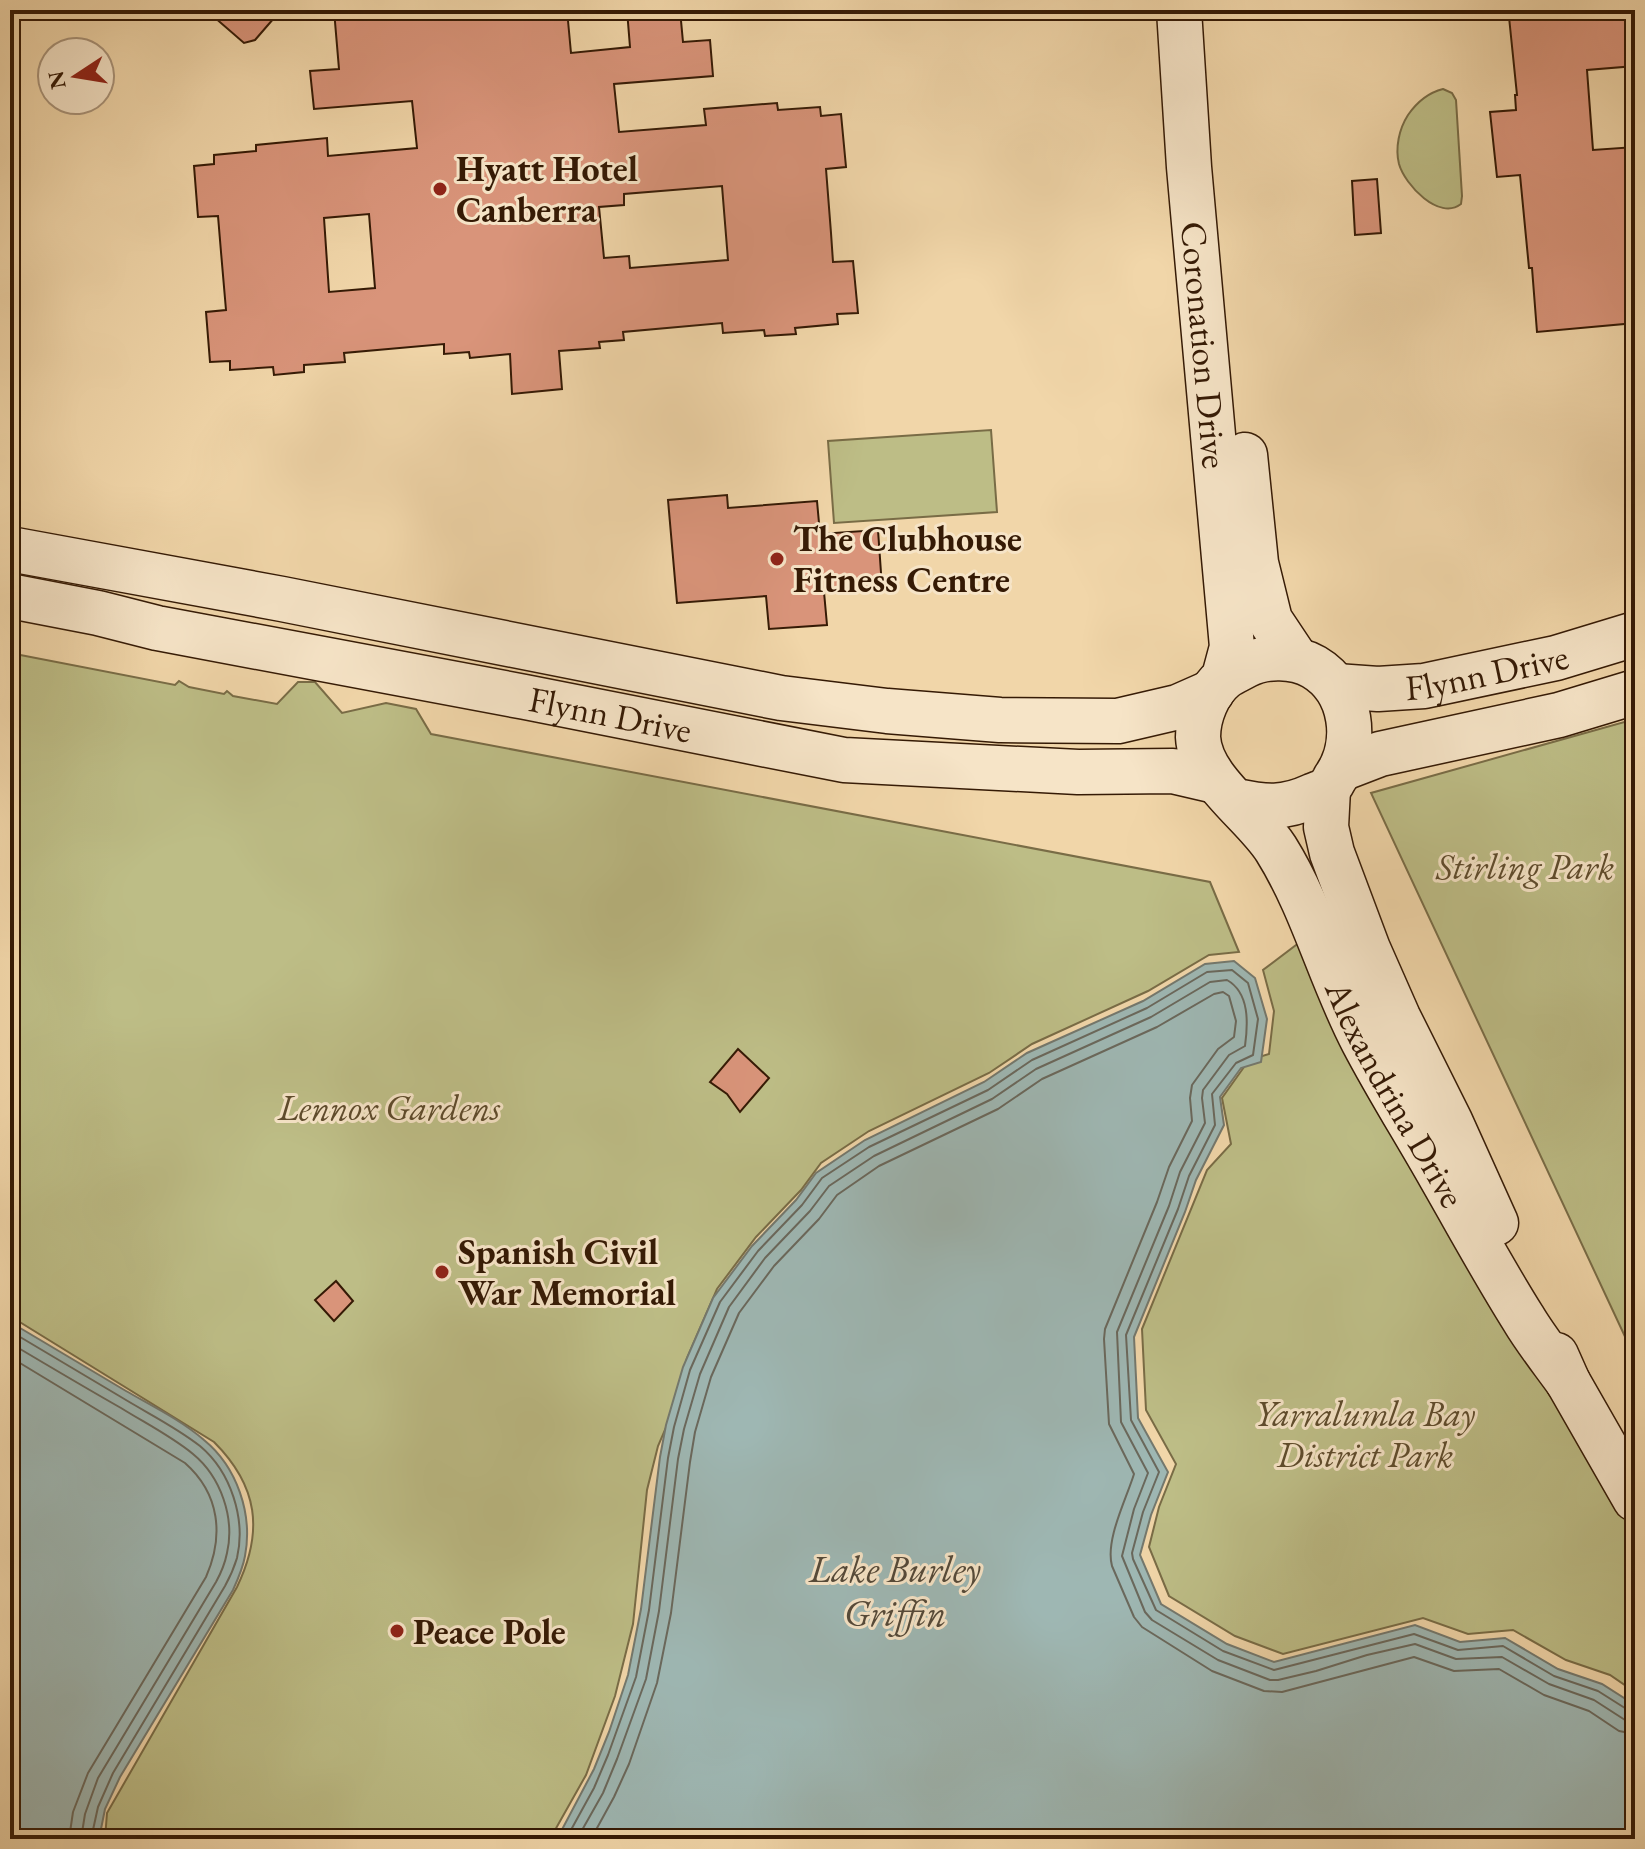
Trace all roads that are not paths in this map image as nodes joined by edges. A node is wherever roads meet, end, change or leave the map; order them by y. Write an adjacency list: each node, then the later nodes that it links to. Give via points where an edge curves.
1 (1179, 10): 9 (main road, Coronation Drive, via 1232,647)
2 (1209, 10): 8 (main road, Coronation Drive, via 1218,165 1256,563 1270,620)
3 (10, 549): 4 (main road, Flynn Drive)
4 (108, 568): 6 (main road); 9 (main road, Flynn Drive, via 781,698 887,711 1000,720 1118,721 1178,707)
5 (10, 596): 6 (main road, Flynn Drive)
6 (98, 613): 13 (main road, Flynn Drive, via 844,760 1078,772 1173,771)
7 (1635, 634): 10 (main road, Flynn Drive, via 1556,658 1424,686)
8 (1296, 659): 9 (main road, via 1252,662); 10 (main road, via 1317,668)
9 (1218, 684): 13 (main road, via 1201,714 1198,737 1202,758)
10 (1336, 686): 12 (main road, via 1349,724 1349,749)
11 (1635, 692): 12 (main road, Flynn Drive, via 1559,715 1380,754)
12 (1335, 779): 13 (main road, via 1285,805 1262,806); 14 (main road, Alexandrina Drive, via 1326,827 1368,949)
13 (1226, 791): 14 (main road, Alexandrina Drive, via 1289,869 1362,1040 1524,1319)
14 (1568, 1382): 15 (main road, Alexandrina Drive)
15 (1635, 1499)

